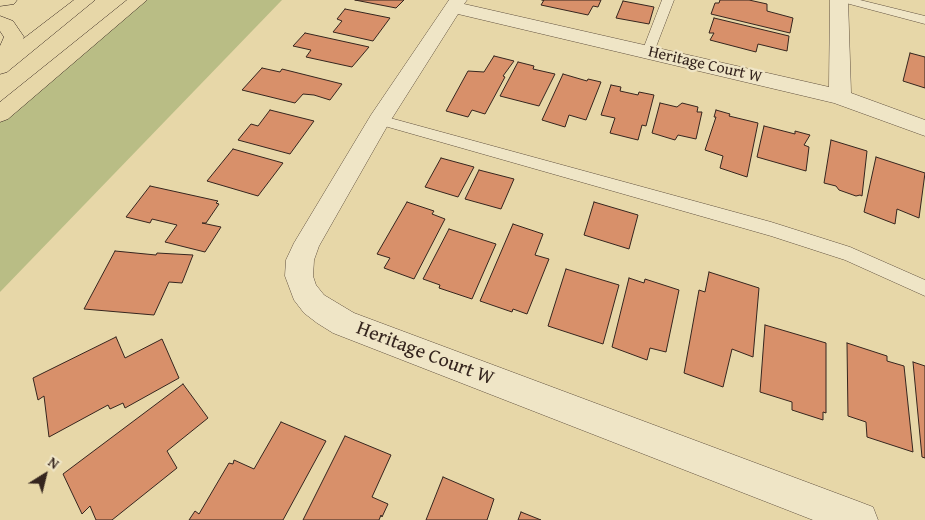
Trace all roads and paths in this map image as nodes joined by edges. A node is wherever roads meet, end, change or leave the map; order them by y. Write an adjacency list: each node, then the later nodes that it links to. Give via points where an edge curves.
1 (8, 0): 7 (main road)
2 (86, 0): 12 (main road)
3 (138, 0): 14 (main road)
4 (668, 0): 11 (lane)
5 (839, 0): 13 (street)
6 (846, 0): 9 (lane)
7 (0, 1)
8 (455, 4): 11 (street, Heritage Court W); 15 (street, Heritage Court W)
9 (925, 20)
10 (0, 22): 12 (main road, via 14,37)
11 (648, 52): 13 (street, Heritage Court W)
12 (0, 67)
13 (840, 97): 16 (street, Heritage Court W)
14 (0, 114)
15 (379, 120): 17 (lane, via 771,229 850,254); 18 (street, Heritage Court W, via 300,260 299,276 304,291 314,304 344,323)
16 (925, 128)
17 (925, 288)
18 (860, 520)

